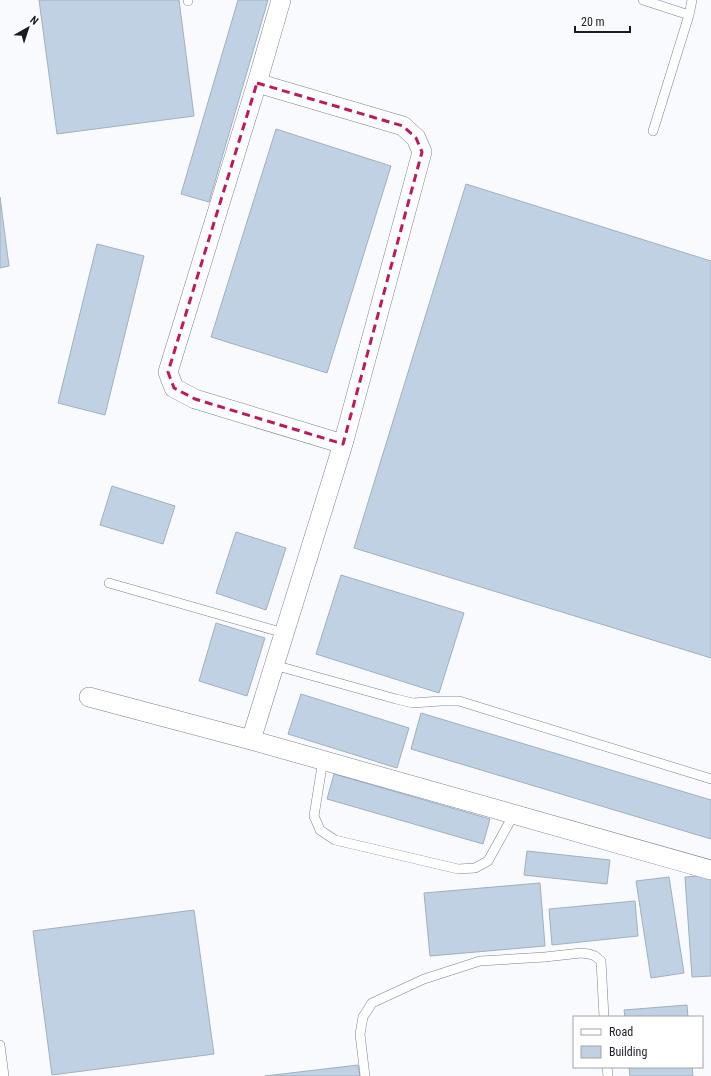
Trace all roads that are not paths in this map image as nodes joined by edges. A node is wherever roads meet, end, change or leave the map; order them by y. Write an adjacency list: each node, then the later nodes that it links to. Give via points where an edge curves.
1 (281, 0): 5 (street)
2 (643, 0): 4 (lane)
3 (692, 0): 4 (lane)
4 (689, 15): 6 (lane)
5 (257, 82): 7 (street, via 403,126 416,138 422,152); 7 (street, via 168,372 174,388 195,400)
6 (653, 131)
7 (343, 444): 9 (street)
8 (109, 583): 9 (lane)
9 (284, 633): 10 (street)
10 (274, 665): 12 (street); 14 (lane, via 413,703 459,701)
11 (89, 698): 12 (street)
12 (251, 740): 13 (street)
13 (324, 760): 15 (street); 15 (lane, via 314,816 320,830 335,840 458,869 475,868 488,861)
14 (711, 779)
15 (514, 814): 16 (street)
16 (711, 870)
17 (604, 1016): 20 (lane, via 601,961 595,956 581,953 480,961 424,979 372,1003 363,1017 360,1034)
18 (0, 1045): 19 (lane)
19 (4, 1076)
20 (365, 1076)

